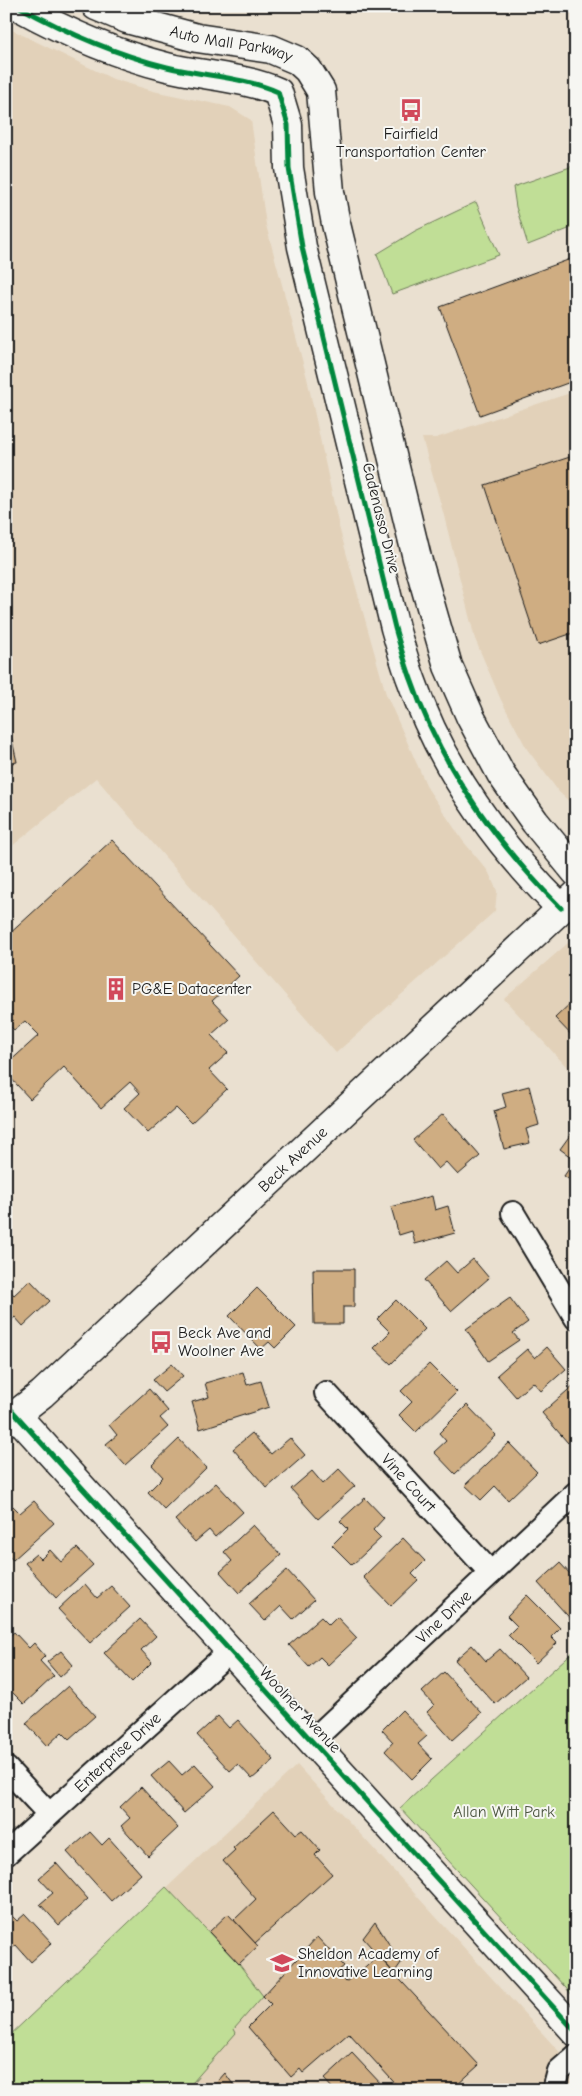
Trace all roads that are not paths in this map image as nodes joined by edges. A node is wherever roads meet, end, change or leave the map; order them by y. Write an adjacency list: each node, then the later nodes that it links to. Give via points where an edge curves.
1 (18, 6): 4 (street, Auto Mall Parkway, via 61,30 107,48 165,66 260,84)
2 (96, 6): 3 (street, Auto Mall Parkway, via 127,19 196,38 271,49 297,60)
3 (308, 70): 5 (street, Cadenasso Drive, via 322,91 330,192 336,224 417,558 448,666 501,774)
4 (278, 92): 6 (street, Cadenasso Drive, via 288,125 289,168 302,247 395,628 411,680 437,741 471,800 507,850)
5 (576, 872)
6 (568, 901): 10 (street, Beck Avenue, via 48,1387)
7 (513, 1213): 8 (street)
8 (576, 1318)
9 (326, 1393): 12 (street, Vine Court)
10 (9, 1414): 13 (street, Woolner Avenue)
11 (576, 1493): 12 (street, Vine Drive)
12 (491, 1573): 14 (street, Vine Drive)
13 (230, 1651): 14 (street, Woolner Avenue); 16 (street, Enterprise Drive)
14 (312, 1741): 18 (street, Woolner Avenue)
15 (6, 1768): 16 (street)
16 (49, 1814): 17 (street, Enterprise Drive)
17 (6, 1854)
18 (576, 2032)
19 (576, 2056): 20 (street, via 559,2071)
20 (554, 2090)

